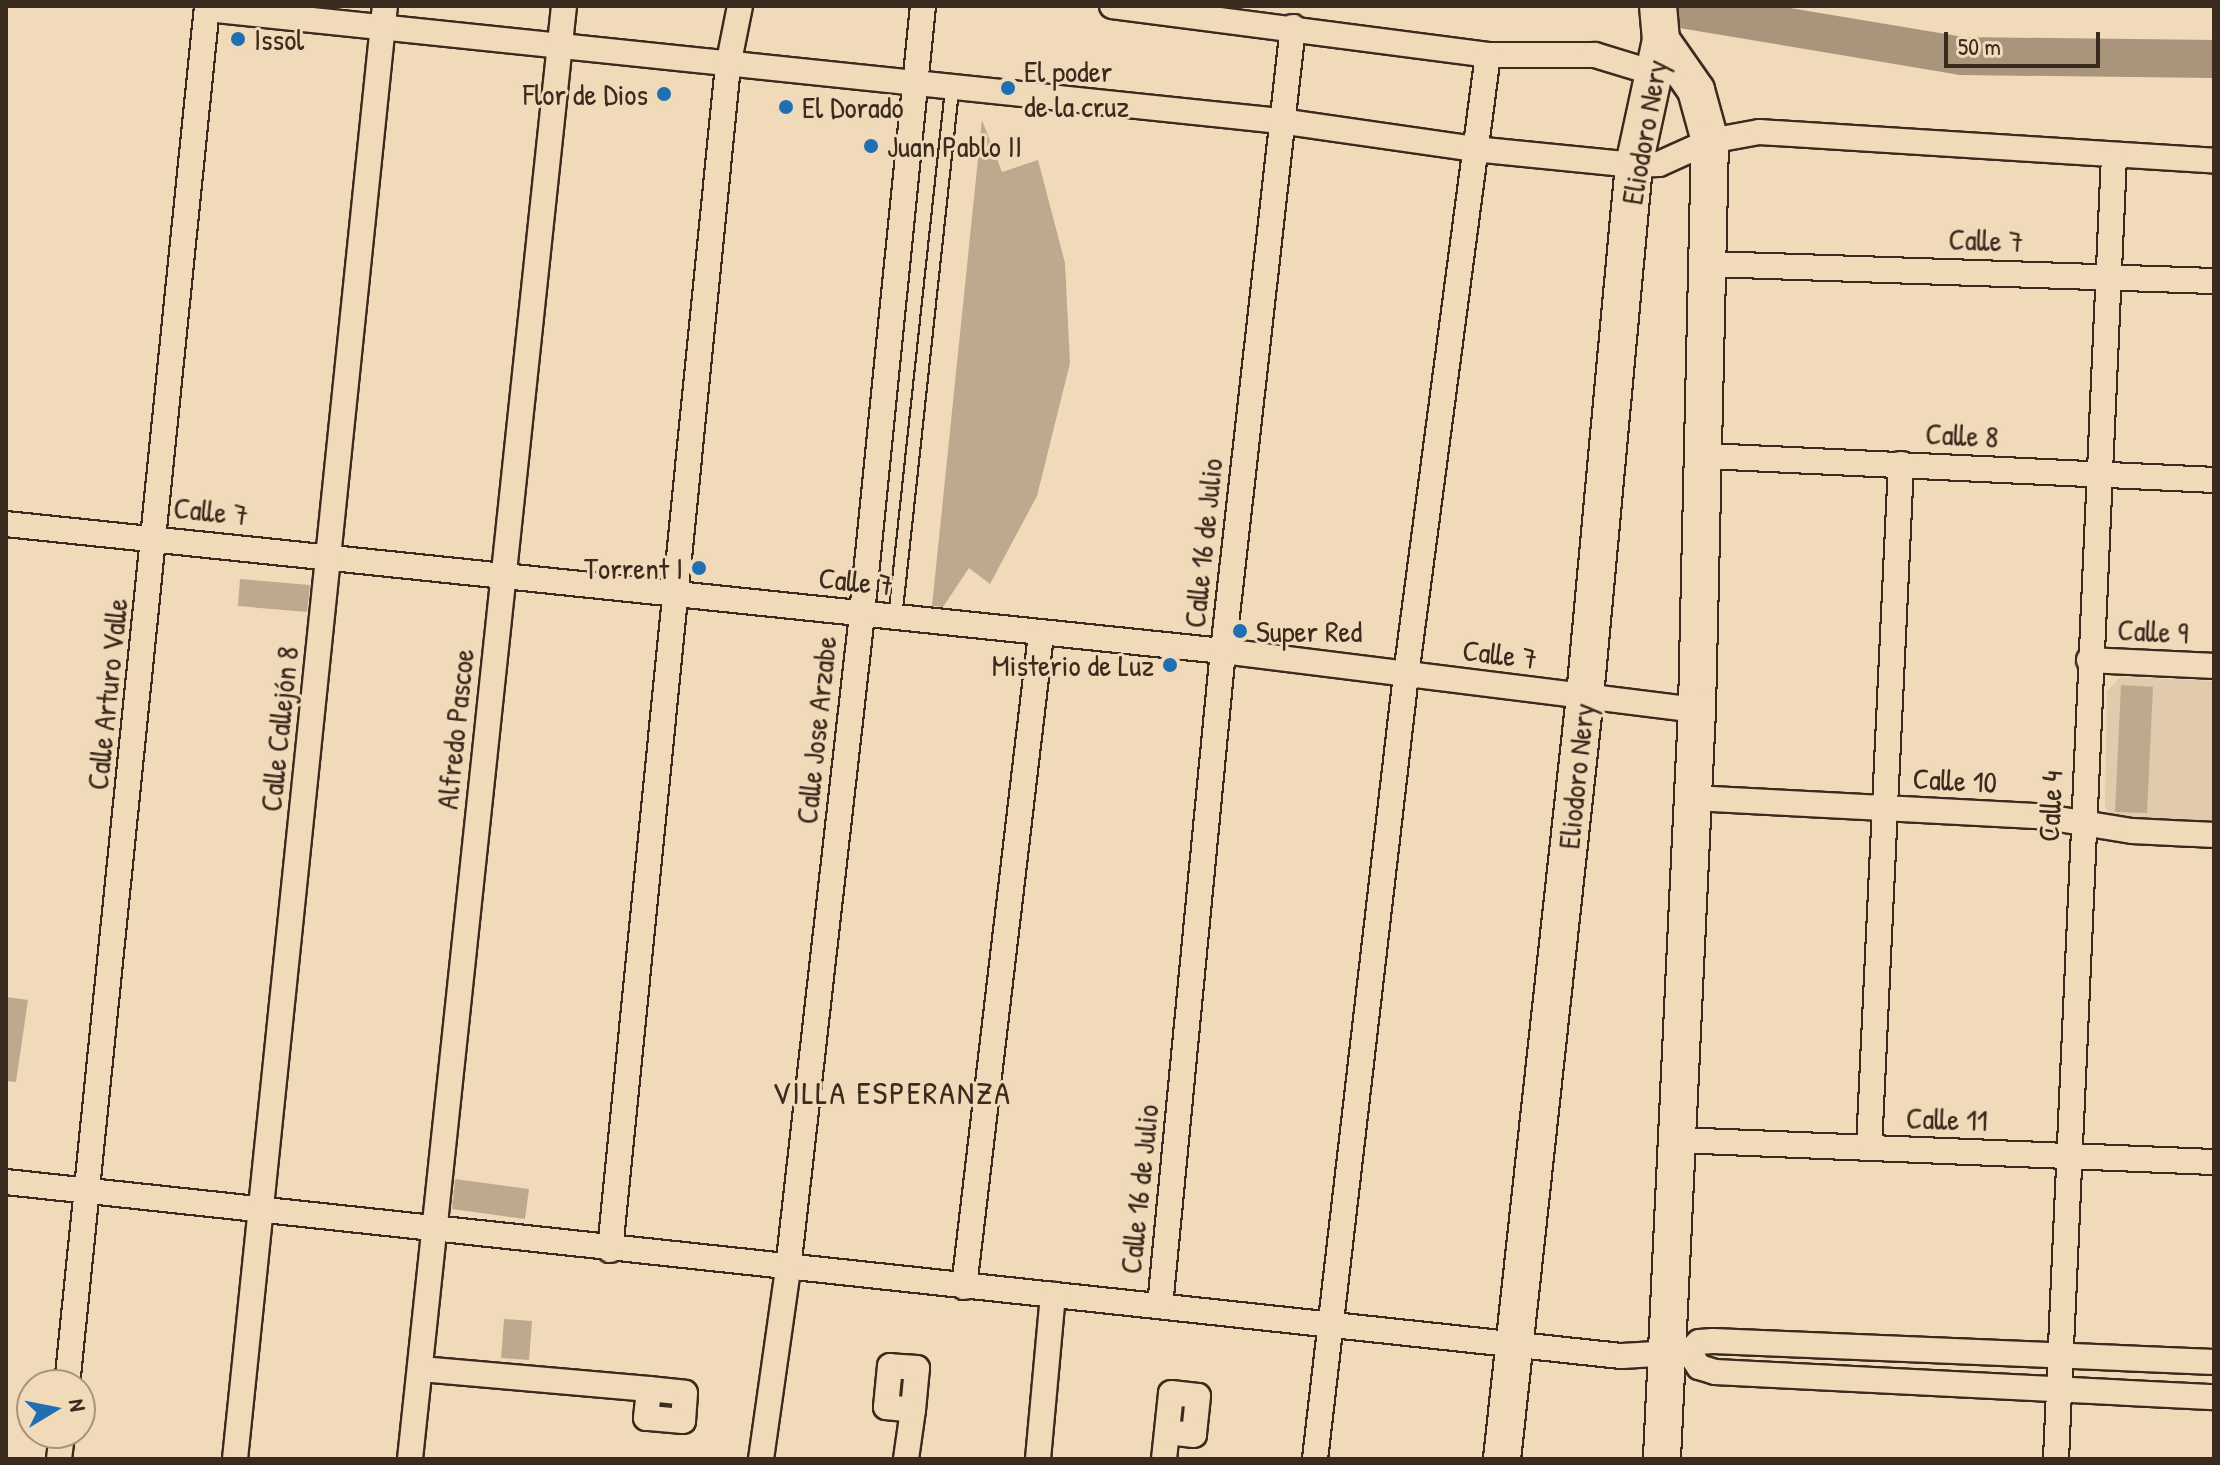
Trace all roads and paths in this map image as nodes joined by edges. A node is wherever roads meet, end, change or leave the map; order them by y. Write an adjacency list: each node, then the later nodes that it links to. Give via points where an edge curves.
1 (564, 6): 9 (street, Alfredo Pascoe)
2 (740, 6): 11 (street)
3 (923, 6): 12 (street, Calle Jose Arzabe)
4 (1112, 6): 7 (street)
5 (207, 8): 6 (street); 28 (street, Calle Arturo Valle)
6 (383, 15): 9 (street); 29 (street, Calle Callejón 8)
7 (1293, 27): 10 (street); 14 (street, Calle 16 de Julio)
8 (1658, 38): 10 (street, via 1595,55); 15 (street, Eliodoro Nery, via 1696,90); 19 (street, Eliodoro Nery)
9 (559, 44): 11 (street); 30 (street, Alfredo Pascoe)
10 (1488, 55): 16 (street)
11 (728, 66): 12 (street); 31 (street)
12 (913, 87): 13 (street); 32 (street, Calle Jose Arzabe)
13 (952, 90): 14 (street); 33 (lane)
14 (1280, 121): 16 (street); 35 (street, Calle 16 de Julio)
15 (1710, 141): 17 (street, via 1759,132); 19 (street, via 1681,158); 20 (street, Eliodoro Nery)
16 (1474, 149): 19 (street); 38 (street)
17 (2114, 155): 18 (street); 21 (street, Calle 4)
18 (2214, 161)
19 (1634, 165): 39 (street, Eliodoro Nery)
20 (1709, 264): 21 (street, Calle 7); 23 (street, Eliodoro Nery)
21 (2106, 276): 22 (street, Calle 7); 25 (street, Calle 4)
22 (2214, 281)
23 (1706, 456): 24 (street, Calle 8); 40 (street, Eliodoro Nery)
24 (1901, 464): 25 (street, Calle 8); 42 (street)
25 (2097, 473): 26 (street, Calle 8); 36 (street, Calle 4)
26 (2214, 480)
27 (6, 524): 28 (street, Calle 7)
28 (156, 538): 29 (street, Calle 7); 50 (street, Calle Arturo Valle)
29 (329, 555): 30 (street, Calle 7); 51 (street, Calle Callejón 8)
30 (504, 576): 31 (street, Calle 7); 52 (street, Alfredo Pascoe)
31 (676, 595): 32 (street, Calle 7); 53 (street)
32 (862, 614): 33 (street, Calle 7); 54 (street, Calle Jose Arzabe)
33 (895, 618): 34 (street, Calle 7)
34 (1041, 634): 35 (street, Calle 7); 55 (street)
35 (1223, 651): 38 (street, Calle 7); 57 (street, Calle 16 de Julio)
36 (2089, 660): 37 (street, Calle 9); 43 (street, Calle 4)
37 (2214, 666)
38 (1406, 675): 39 (street, Calle 7); 58 (street)
39 (1585, 696): 40 (street, Calle 7); 59 (street, Eliodoro Nery)
40 (1697, 710): 41 (street, Eliodoro Nery)
41 (1693, 798): 42 (street, Calle 10); 45 (street, Eliodoro Nery)
42 (1884, 808): 43 (street, Calle 10); 46 (street)
43 (2081, 823): 44 (street, Calle 10); 47 (street, Calle 4)
44 (2214, 835)
45 (1677, 1140): 46 (street, Calle 11); 60 (street, Eliodoro Nery)
46 (1869, 1148): 47 (street, Calle 11)
47 (2066, 1156): 48 (street, Calle 11); 61 (street, Calle 4)
48 (2214, 1162)
49 (6, 1182): 50 (street)
50 (88, 1189): 51 (street); 63 (street, Calle Arturo Valle)
51 (261, 1209): 52 (street); 70 (street, Calle Callejón 8)
52 (433, 1230): 53 (street); 64 (street, Alfredo Pascoe)
53 (610, 1250): 54 (street)
54 (788, 1269): 55 (street); 72 (street, Calle Jose Arzabe)
55 (964, 1287): 56 (street)
56 (1053, 1295): 57 (street); 74 (street)
57 (1160, 1306): 58 (street)
58 (1332, 1325): 59 (street); 76 (street)
59 (1514, 1345): 60 (street); 77 (street, Eliodoro Nery)
60 (1678, 1353): 61 (street, via 1713,1341); 66 (street, via 1715,1372); 78 (street, Eliodoro Nery)
61 (2060, 1356): 62 (street); 66 (street, Calle 4)
62 (2214, 1362)
63 (69, 1369)
64 (421, 1369): 65 (street); 71 (street, Alfredo Pascoe)
65 (649, 1389)
66 (2059, 1390): 67 (street); 79 (street, Calle 4)
67 (2214, 1397)
68 (913, 1410): 73 (street)
69 (1167, 1432): 75 (street)
70 (235, 1459)
71 (410, 1459)
72 (761, 1459)
73 (906, 1459)
74 (1038, 1459)
75 (1164, 1459)
76 (1315, 1459)
77 (1502, 1459)
78 (1662, 1459)
79 (2056, 1459)

